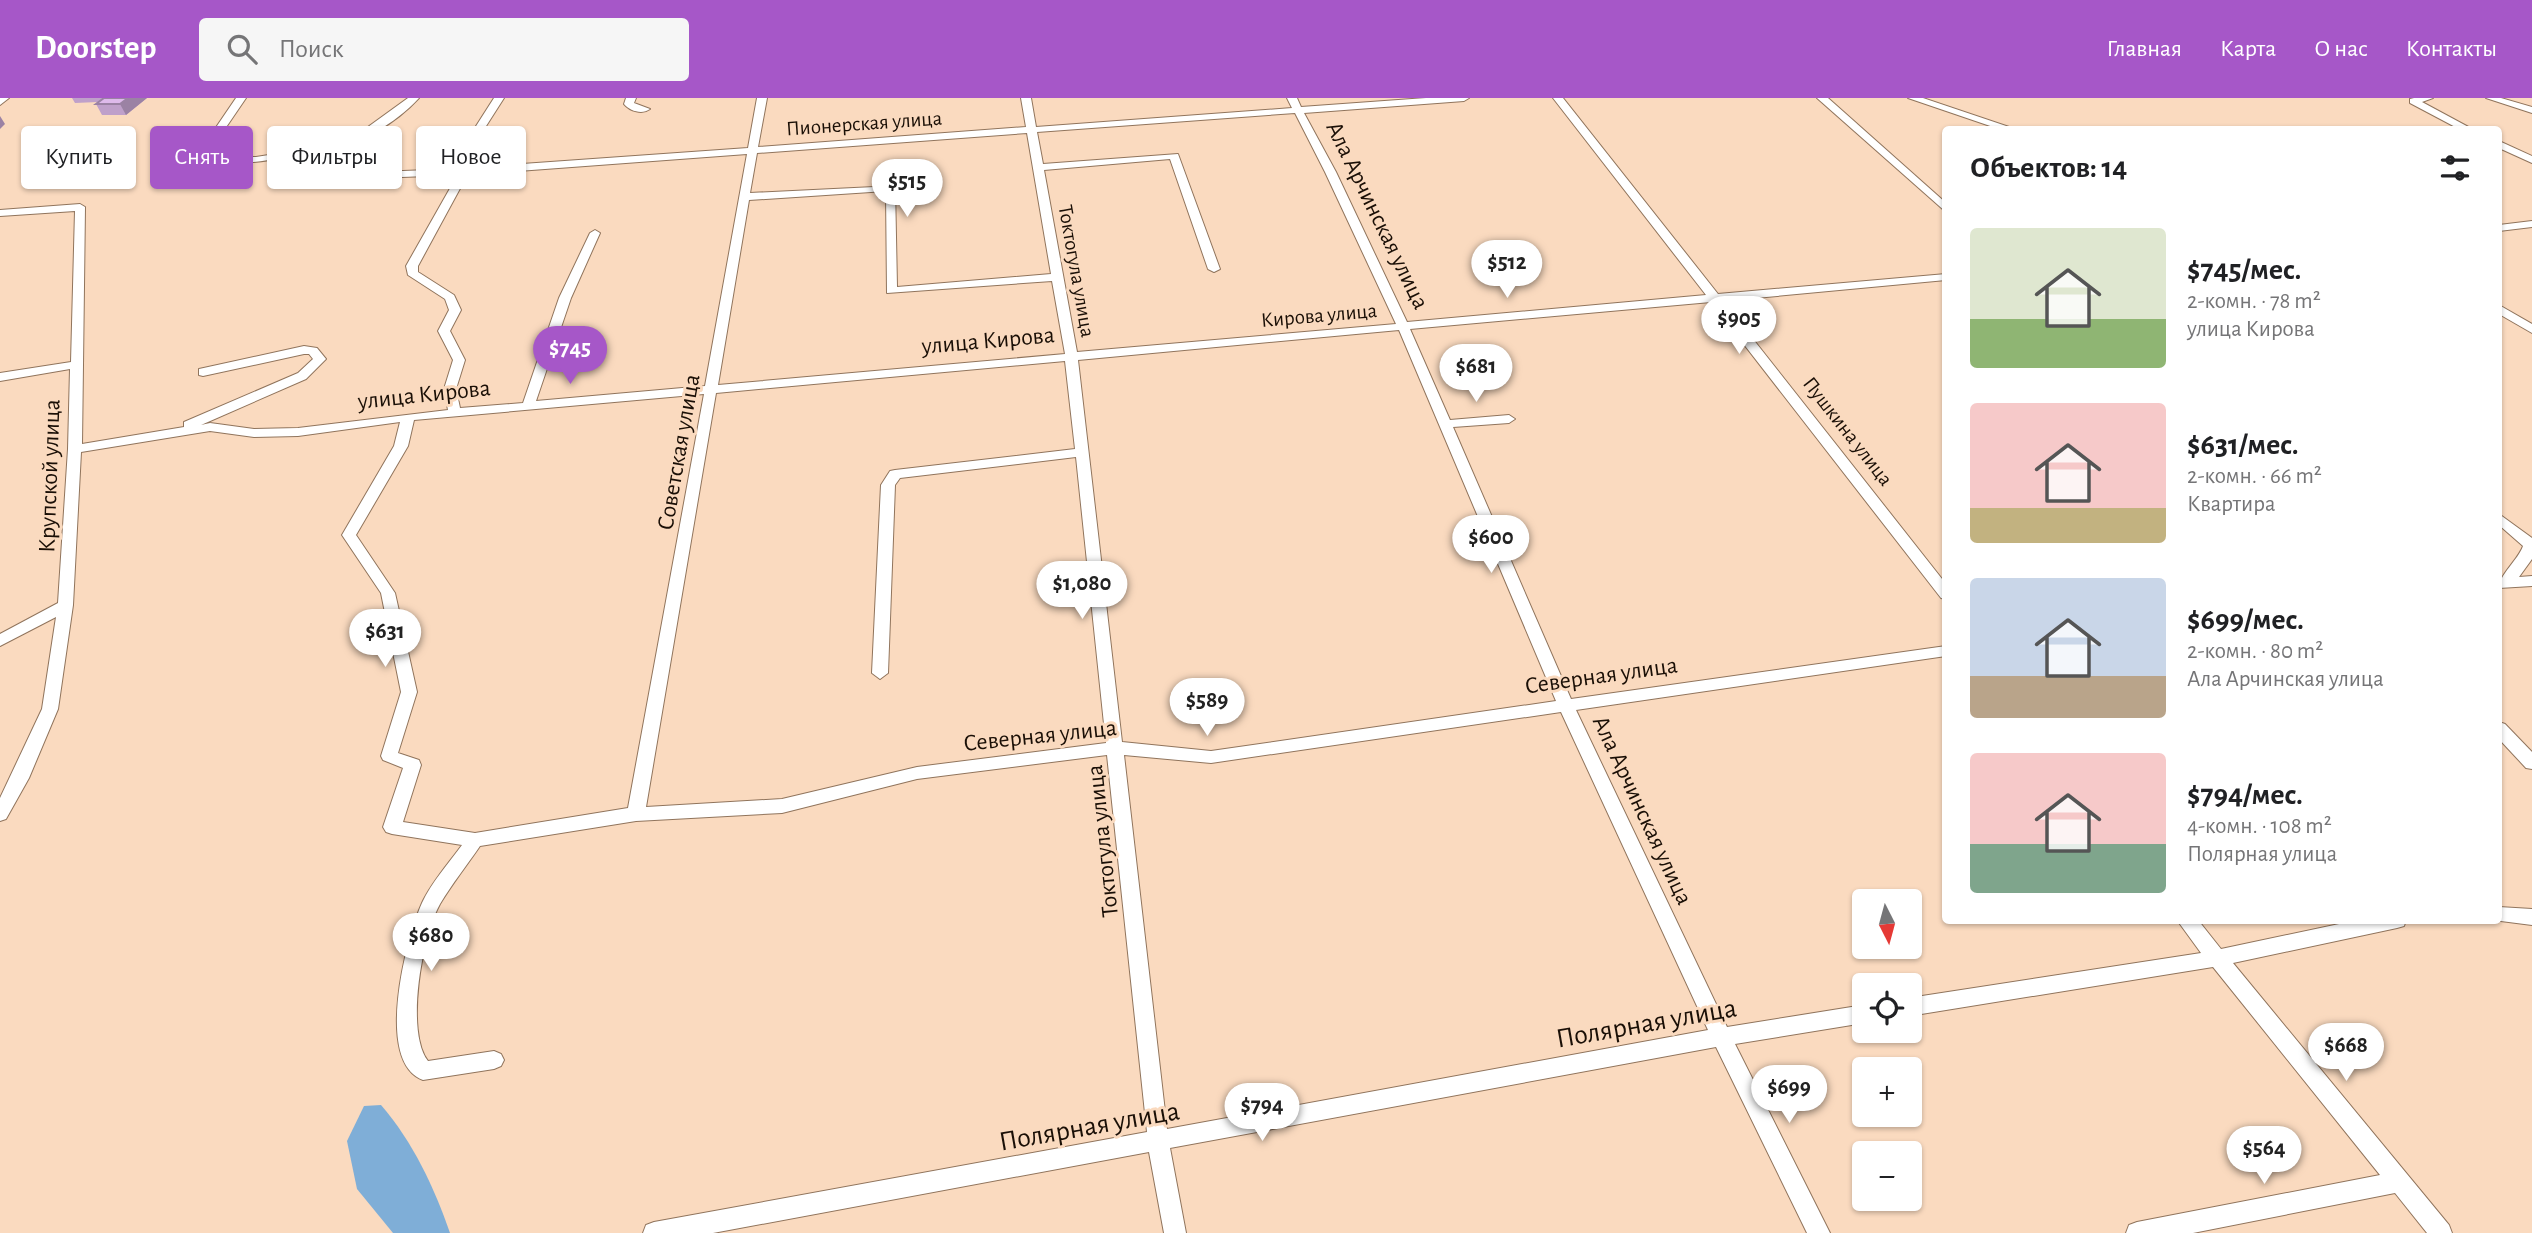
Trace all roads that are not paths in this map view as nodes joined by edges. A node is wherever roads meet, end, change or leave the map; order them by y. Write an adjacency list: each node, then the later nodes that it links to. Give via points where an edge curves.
1 (4, 98): 14 (street)
2 (241, 98): 25 (street, via 209,145 215,159)
3 (414, 98): 18 (street)
4 (499, 98): 19 (street)
5 (631, 98): 16 (street, via 629,104 634,108)
6 (762, 98): 24 (street, Советская улица)
7 (1026, 98): 22 (street, Токтогула улица)
8 (1464, 98): 15 (street, Пионерская улица)
9 (1558, 98): 39 (street, Пушкина улица)
10 (1822, 98): 31 (street)
11 (1913, 98): 20 (street)
12 (2427, 98): 21 (street, via 2413,101)
13 (2491, 98): 17 (street)
14 (0, 102)
15 (1295, 105): 22 (street, Пионерская улица); 41 (street, Ала Арчинская улица)
16 (645, 109)
17 (2532, 110)
18 (379, 126)
19 (481, 126)
20 (2000, 126)
21 (2461, 126)
22 (1031, 131): 24 (street, Пионерская улица); 28 (street, Токтогула улица)
23 (2502, 145): 26 (street)
24 (753, 151): 27 (street, Пионерская улица); 30 (street, Советская улица)
25 (267, 158)
26 (2532, 160)
27 (526, 167)
28 (1038, 167): 36 (street, via 1174,156); 37 (street, Токтогула улица)
29 (455, 189): 49 (street, via 412,266 412,274 450,297 455,310 444,331 459,360 450,389)
30 (744, 197): 37 (street, via 891,188 891,291); 47 (street, Советская улица)
31 (1942, 205)
32 (0, 213): 44 (street, Крупской улица, via 80,207)
33 (2532, 225): 34 (street)
34 (2502, 228)
35 (595, 233): 48 (street, via 565,299)
36 (1214, 269)
37 (1057, 277): 43 (street, Токтогула улица)
38 (1942, 277): 39 (street, Кирова улица)
39 (1713, 296): 41 (street, Кирова улица); 59 (street, Пушкина улица)
40 (2502, 311): 42 (street)
41 (1403, 326): 43 (street, Кирова улица); 52 (street, Ала Арчинская улица)
42 (2532, 329)
43 (1071, 355): 47 (street, улица Кирова); 55 (street, Токтогула улица)
44 (75, 365): 46 (street); 54 (street, Крупской улица)
45 (203, 372): 53 (street, via 304,350 313,351 320,359 302,376)
46 (0, 377)
47 (712, 389): 48 (street, улица Кирова); 69 (street, Советская улица)
48 (528, 407): 49 (street, улица Кирова)
49 (454, 414): 50 (street, улица Кирова)
50 (408, 417): 53 (street, улица Кирова, via 298,432 210,427); 70 (street, Северная улица, via 401,446 349,535 388,593 409,692 389,756 413,765 392,827)
51 (1509, 419): 52 (street)
52 (1445, 424): 64 (street, Ала Арчинская улица)
53 (174, 432): 54 (street, улица Кирова)
54 (75, 449): 60 (street, Крупской улица)
55 (1082, 453): 63 (street, via 895,474 888,485); 66 (street, Токтогула улица)
56 (2502, 521): 58 (street, via 2530,545 2526,557)
57 (2532, 581): 58 (street)
58 (2503, 584)
59 (1942, 589)
60 (65, 605): 61 (street); 68 (street, Крупской улица, via 50,709)
61 (0, 641)
62 (1942, 652): 64 (street, Северная улица)
63 (880, 673)
64 (1566, 705): 66 (street, Северная улица, via 1211,757); 78 (street, Ала Арчинская улица)
65 (2502, 731): 67 (street)
66 (1115, 748): 69 (street, Северная улица, via 917,773 782,806); 80 (street, Токтогула улица)
67 (2532, 763)
68 (0, 814)
69 (636, 814): 70 (street, Северная улица)
70 (474, 840): 79 (street, via 431,902 415,947 407,995 410,1054 424,1071)
71 (2502, 915): 72 (street)
72 (2532, 917)
73 (2189, 924): 75 (street)
74 (2378, 924): 75 (street)
75 (2219, 958): 76 (street); 81 (street)
76 (1922, 1005)
77 (1852, 1016): 78 (street, Полярная улица)
78 (1720, 1037): 80 (street, Полярная улица); 84 (street, Ала Арчинская улица)
79 (494, 1060)
80 (1158, 1141): 82 (street, Полярная улица); 83 (street, Токтогула улица)
81 (2399, 1182): 85 (street); 86 (street)
82 (654, 1233)
83 (1175, 1233)
84 (1819, 1233)
85 (2137, 1233)
86 (2441, 1233)

